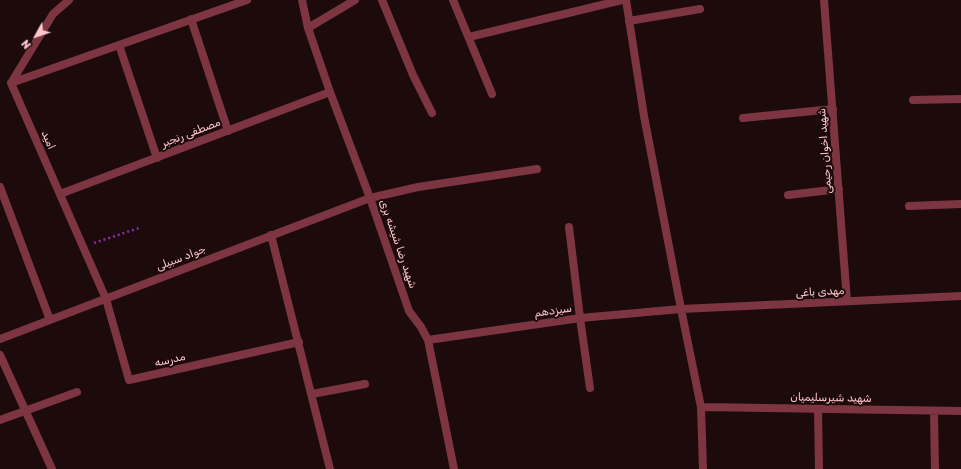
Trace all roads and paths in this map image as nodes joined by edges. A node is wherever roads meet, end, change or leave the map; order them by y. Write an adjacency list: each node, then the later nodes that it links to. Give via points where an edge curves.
1 (69, 0): 16 (street, via 53,14)
2 (247, 0): 11 (street)
3 (302, 0): 13 (street, شهید رضا شیشه بری)
4 (355, 0): 13 (street)
5 (382, 0): 22 (street)
6 (453, 0): 14 (street)
7 (622, 0): 14 (street)
8 (626, 0): 12 (street)
9 (824, 0): 21 (street, شهید اخوان رحیمی)
10 (700, 9): 12 (street)
11 (191, 19): 15 (street); 24 (street)
12 (629, 21): 41 (street, via 644,116)
13 (308, 28): 17 (street, شهید رضا شیشه بری)
14 (469, 37): 18 (street)
15 (119, 45): 16 (street); 25 (street)
16 (11, 82): 29 (street, امید)
17 (330, 92): 24 (street, مصطفی رنجبر); 31 (street, شهید رضا شیشه بری)
18 (492, 94)
19 (961, 99): 20 (street)
20 (913, 100)
21 (833, 109): 23 (street); 28 (street, شهید اخوان رحیمی)
22 (432, 113)
23 (743, 118)
24 (228, 131): 25 (street, مصطفی رنجبر)
25 (157, 158): 29 (street, مصطفی رنجبر)
26 (537, 169): 31 (street, جواد سبیلی, via 418,187)
27 (0, 187): 43 (street)
28 (839, 190): 30 (street); 40 (street, شهید اخوان رحیمی)
29 (60, 194): 37 (street, امید)
30 (788, 195)
31 (370, 198): 36 (street, جواد سبیلی); 45 (street, شهید رضا شیشه بری, via 409,311)
32 (961, 204): 33 (street)
33 (909, 206)
34 (569, 227): 42 (street)
35 (139, 228): 37 (path)
36 (271, 236): 39 (street, جواد سبیلی); 46 (street)
37 (83, 247): 39 (street, امید)
38 (961, 296): 40 (street, مهدی باغی)
39 (106, 299): 43 (street, جواد سبیلی); 46 (street, مدرسه, via 130,380)
40 (847, 301): 41 (street, مهدی باغی)
41 (681, 309): 42 (street, سیزدهم); 52 (street)
42 (580, 318): 45 (street, سیزدهم); 49 (street)
43 (50, 320): 44 (street, جواد سبیلی)
44 (0, 339)
45 (428, 340): 60 (street, شهید رضا شیشه بری)
46 (299, 342): 51 (street)
47 (0, 355): 54 (street)
48 (365, 384): 51 (street)
49 (590, 388)
50 (77, 392): 54 (street)
51 (312, 394): 59 (street)
52 (701, 407): 53 (street, شهید شیرسلیمیان); 61 (street)
53 (818, 409): 55 (street, شهید شیرسلیمیان); 62 (street)
54 (26, 410): 57 (street); 58 (street)
55 (934, 411): 56 (street, شهید شیرسلیمیان); 63 (street)
56 (961, 411)
57 (0, 420)
58 (52, 469)
59 (330, 469)
60 (454, 469)
61 (703, 469)
62 (819, 469)
63 (935, 469)

